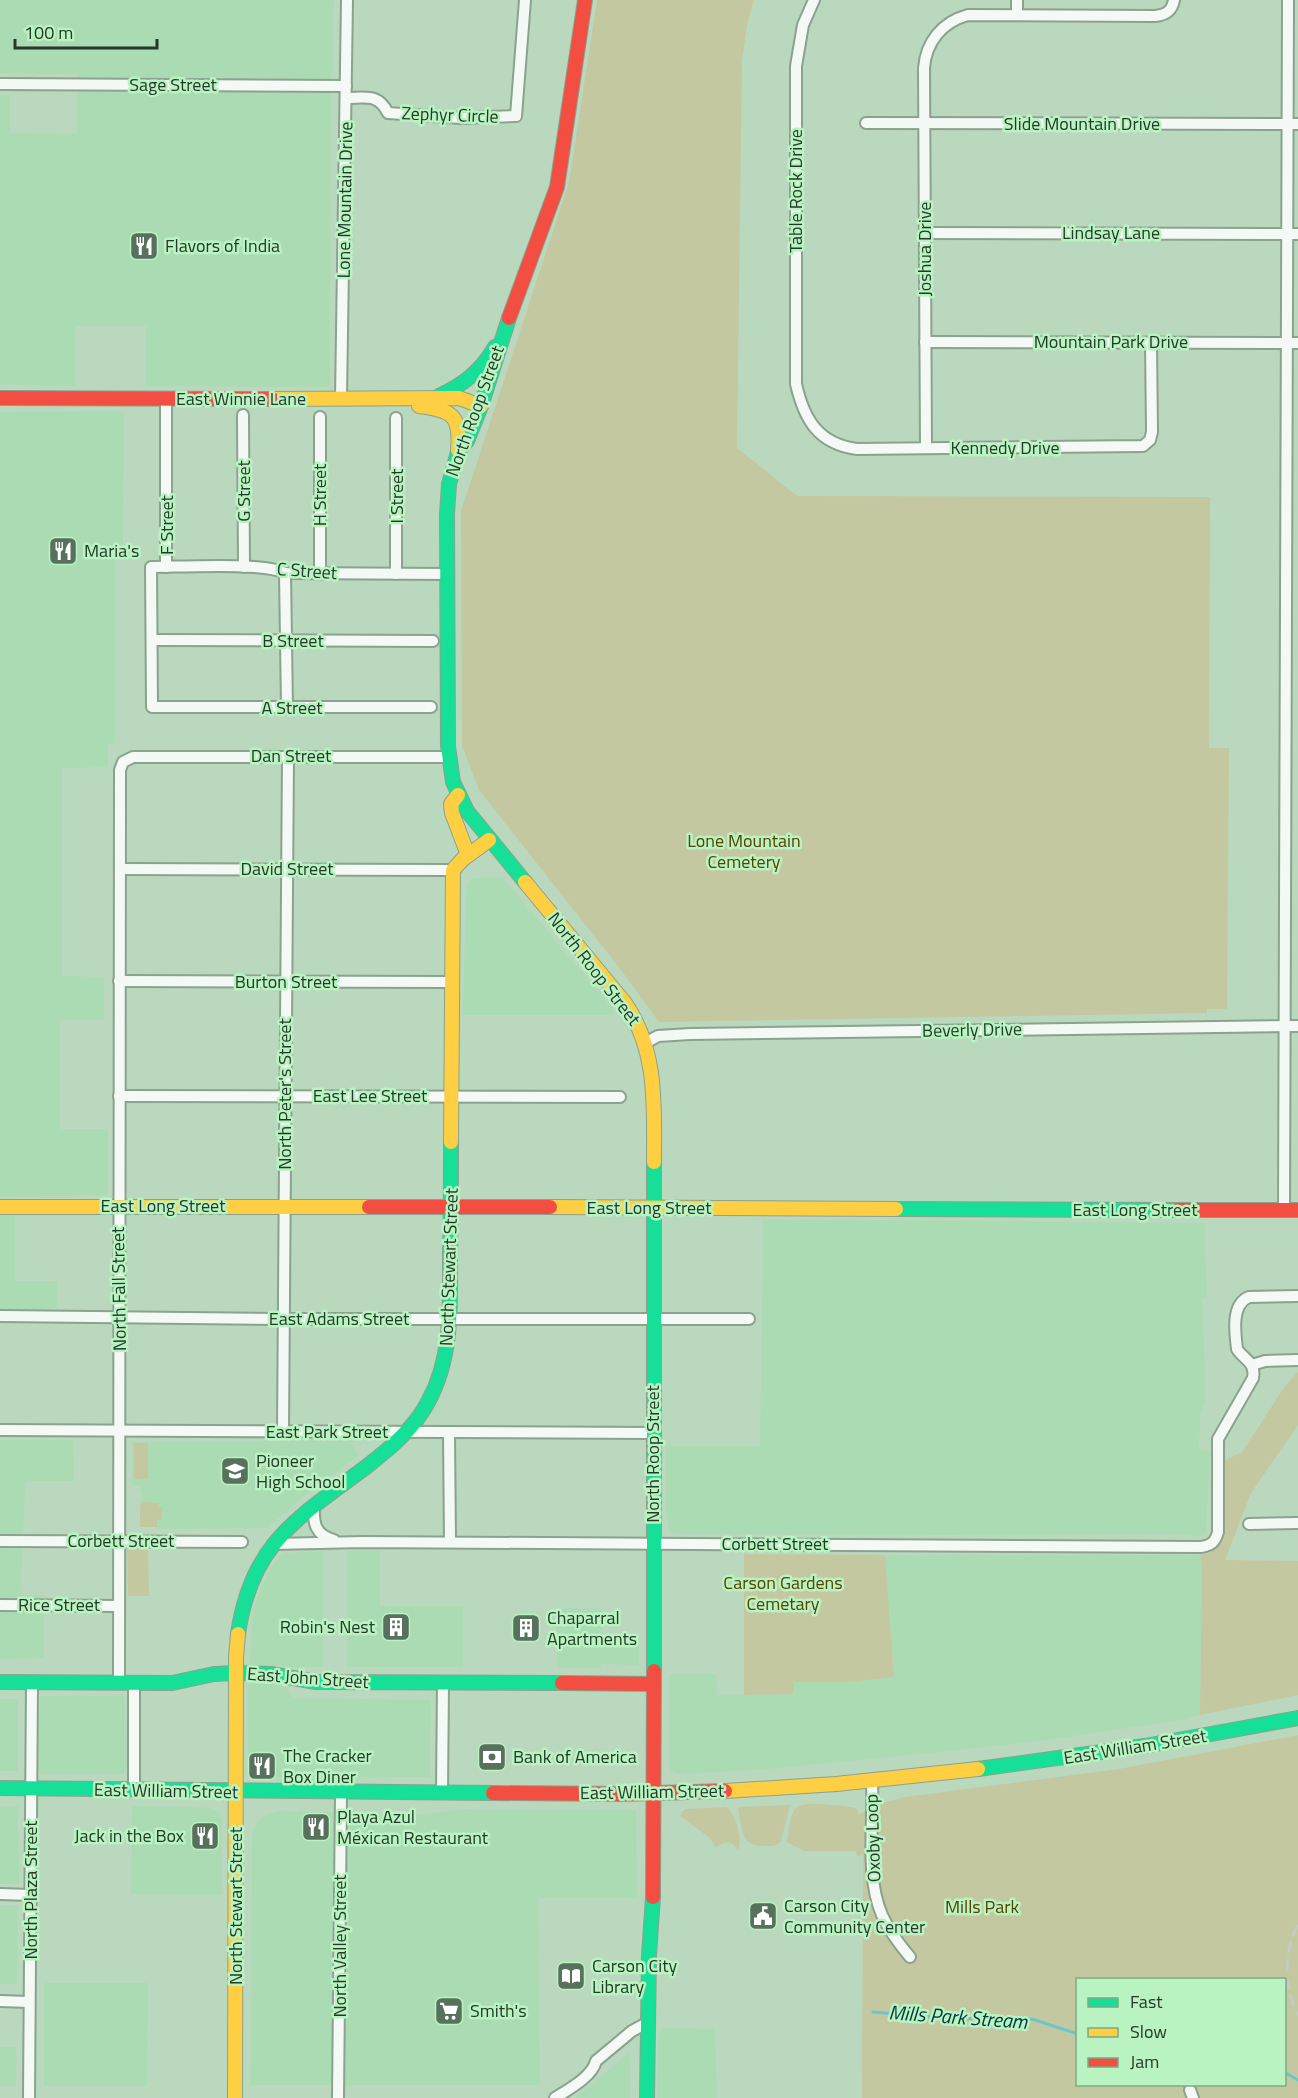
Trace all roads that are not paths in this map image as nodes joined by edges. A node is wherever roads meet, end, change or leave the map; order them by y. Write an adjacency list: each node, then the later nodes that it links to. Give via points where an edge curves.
1 (347, 0): 11 (street, Lone Mountain Drive)
2 (525, 0): 12 (street, Zephyr Circle, via 516,116 461,118 388,113 376,98)
3 (585, 0): 18 (street, North Roop Street, via 557,187)
4 (814, 0): 22 (street, Table Rock Drive, via 803,25 796,66)
5 (1017, 0): 8 (street)
6 (1174, 0): 8 (street, via 1173,8 1155,16)
7 (1288, 0): 9 (street)
8 (1017, 15): 14 (street, Joshua Drive, via 961,17 941,29 928,50 924,68)
9 (1293, 15): 15 (street)
10 (0, 84): 11 (street, Sage Street)
11 (346, 86): 12 (street, Lone Mountain Drive)
12 (346, 98): 27 (street, Lone Mountain Drive)
13 (866, 123): 14 (street, Slide Mountain Drive)
14 (925, 123): 15 (street, Slide Mountain Drive); 16 (street, Joshua Drive)
15 (1292, 124): 17 (street)
16 (925, 233): 17 (street, Lindsay Lane); 19 (street, Joshua Drive)
17 (1293, 234): 21 (street)
18 (502, 335): 24 (street, via 482,370); 28 (street, North Roop Street)
19 (925, 342): 20 (street, Mountain Park Drive); 32 (street, Joshua Drive)
20 (1150, 342): 21 (street, Mountain Park Drive); 32 (street, Kennedy Drive, via 1152,432 1143,446)
21 (1292, 343): 50 (street)
22 (796, 384): 32 (street, Kennedy Drive, via 808,420 834,443 857,449)
23 (412, 397): 24 (street, East Winnie Lane); 27 (street, East Winnie Lane); 33 (street, via 419,406 447,410 457,421)
24 (435, 397): 28 (street, East Winnie Lane, via 459,398)
25 (0, 398): 26 (street, East Winnie Lane)
26 (166, 399): 27 (street, East Winnie Lane); 34 (street, F Street)
27 (341, 399)
28 (482, 406): 33 (street, North Roop Street)
29 (243, 415): 35 (street, G Street)
30 (320, 417): 37 (street, H Street)
31 (396, 418): 38 (street, I Street)
32 (926, 448)
33 (458, 452): 39 (street, North Roop Street, via 449,484)
34 (166, 567): 35 (street, C Street); 40 (street, F Street, via 151,567)
35 (244, 567): 36 (street, C Street)
36 (285, 573): 37 (street, C Street); 41 (street)
37 (320, 574): 38 (street, C Street)
38 (396, 574): 39 (street, C Street)
39 (447, 574): 48 (street, North Roop Street)
40 (152, 640): 41 (street, B Street); 43 (street, F Street)
41 (286, 641): 42 (street, B Street); 45 (street)
42 (433, 641)
43 (152, 707): 45 (street, A Street)
44 (431, 707): 45 (street, A Street)
45 (287, 709)
46 (132, 756): 47 (street, Dan Street); 53 (street, North Fall Street, via 120,770)
47 (288, 756): 48 (street, Dan Street); 54 (street, North Peter's Street)
48 (450, 756): 49 (street, North Roop Street)
49 (458, 795): 51 (street, North Roop Street); 52 (street, via 451,804 452,813)
50 (1292, 801): 60 (street)
51 (489, 840): 52 (street); 61 (street, North Roop Street, via 614,988 633,1013)
52 (468, 855): 55 (street)
53 (120, 869): 54 (street, David Street); 56 (street, North Fall Street)
54 (287, 869): 55 (street, David Street); 57 (street, North Peter's Street)
55 (453, 870): 58 (street, North Stewart Street)
56 (119, 981): 57 (street, Burton Street); 62 (street, North Fall Street)
57 (285, 982): 58 (street, Burton Street); 63 (street, North Peter's Street)
58 (452, 982): 64 (street, North Stewart Street)
59 (1298, 1026): 60 (street, Beverly Drive)
60 (1286, 1027): 61 (street, Beverly Drive, via 690,1034 658,1036); 71 (street)
61 (647, 1042): 70 (street, North Roop Street, via 654,1096)
62 (119, 1096): 63 (street, East Lee Street); 66 (street, North Fall Street)
63 (285, 1096): 64 (street, East Lee Street); 67 (street, North Peter's Street)
64 (452, 1096): 65 (street, East Lee Street); 69 (street, North Stewart Street)
65 (620, 1097)
66 (118, 1206): 67 (street, East Long Street); 68 (street, East Long Street); 74 (street, North Fall Street)
67 (284, 1206): 69 (street, East Long Street); 75 (street, North Peter's Street)
68 (0, 1207)
69 (451, 1207): 70 (street, East Long Street); 76 (street, North Stewart Street)
70 (653, 1208): 71 (street, East Long Street); 77 (street, North Roop Street)
71 (1291, 1210)
72 (1298, 1296): 80 (street, via 1250,1297 1239,1304 1237,1348)
73 (0, 1316): 74 (street, East Adams Street)
74 (119, 1317): 75 (street, East Adams Street); 82 (street, North Fall Street)
75 (284, 1319): 76 (street, East Adams Street); 83 (street, North Peter's Street)
76 (450, 1319): 77 (street, East Adams Street); 84 (street, North Stewart Street, via 447,1351 438,1380)
77 (653, 1319): 78 (street, East Adams Street); 86 (street, North Roop Street)
78 (749, 1319)
79 (1298, 1360): 80 (street)
80 (1252, 1365): 95 (street, Corbett Street, via 1253,1378 1218,1439 1218,1532 1211,1545)
81 (0, 1430): 82 (street, East Park Street)
82 (120, 1431): 83 (street, East Park Street); 91 (street, North Fall Street)
83 (283, 1432): 84 (street, East Park Street)
84 (407, 1432): 85 (street, East Park Street); 87 (street, North Stewart Street)
85 (449, 1432): 86 (street, East Park Street); 94 (street)
86 (654, 1433): 95 (street, North Roop Street)
87 (314, 1506): 93 (street, via 318,1532); 96 (street, North Stewart Street)
88 (1298, 1523): 89 (street)
89 (1249, 1524)
90 (0, 1541): 91 (street, Corbett Street)
91 (119, 1541): 92 (street, Corbett Street); 98 (street, North Fall Street)
92 (242, 1542)
93 (340, 1542): 94 (street, Corbett Street); 96 (street, Corbett Street)
94 (450, 1542): 95 (street, Corbett Street)
95 (654, 1543): 105 (street, North Roop Street)
96 (273, 1544): 99 (street, North Stewart Street, via 246,1595 237,1634)
97 (0, 1605): 98 (street, Rice Street)
98 (119, 1606): 102 (street, North Fall Street)
99 (236, 1673): 103 (street, East John Street, via 172,1683); 104 (street, East John Street, via 316,1682); 111 (street, North Stewart Street)
100 (0, 1682): 101 (street, East John Street)
101 (32, 1682): 102 (street, East John Street); 109 (street, North Plaza Street)
102 (118, 1682): 103 (street, East John Street)
103 (134, 1683): 110 (street)
104 (443, 1683): 105 (street, East John Street); 112 (street)
105 (653, 1684): 114 (street, North Roop Street)
106 (1298, 1718): 107 (street, East William Street, via 1059,1759)
107 (872, 1781): 114 (street, East William Street); 117 (street, Oxoby Loop, via 876,1896 891,1931)
108 (0, 1788): 109 (street, East William Street)
109 (31, 1788): 110 (street, East William Street); 116 (street, North Plaza Street)
110 (134, 1790): 111 (street, East William Street)
111 (237, 1792): 113 (street, East William Street); 122 (street, North Stewart Street)
112 (442, 1792): 113 (street, East William Street); 114 (street, East William Street)
113 (340, 1793): 123 (street, North Valley Street)
114 (653, 1794): 120 (street, North Roop Street, via 654,1908 649,1936)
115 (0, 1894): 116 (street)
116 (31, 1895): 119 (street, North Plaza Street)
117 (910, 1957)
118 (0, 2001): 119 (street)
119 (29, 2002): 121 (street, North Plaza Street)
120 (647, 2024): 124 (street, via 632,2031 596,2061 595,2068); 125 (street, North Roop Street)
121 (29, 2098)
122 (235, 2098)
123 (338, 2098)
124 (555, 2098)
125 (647, 2098)

